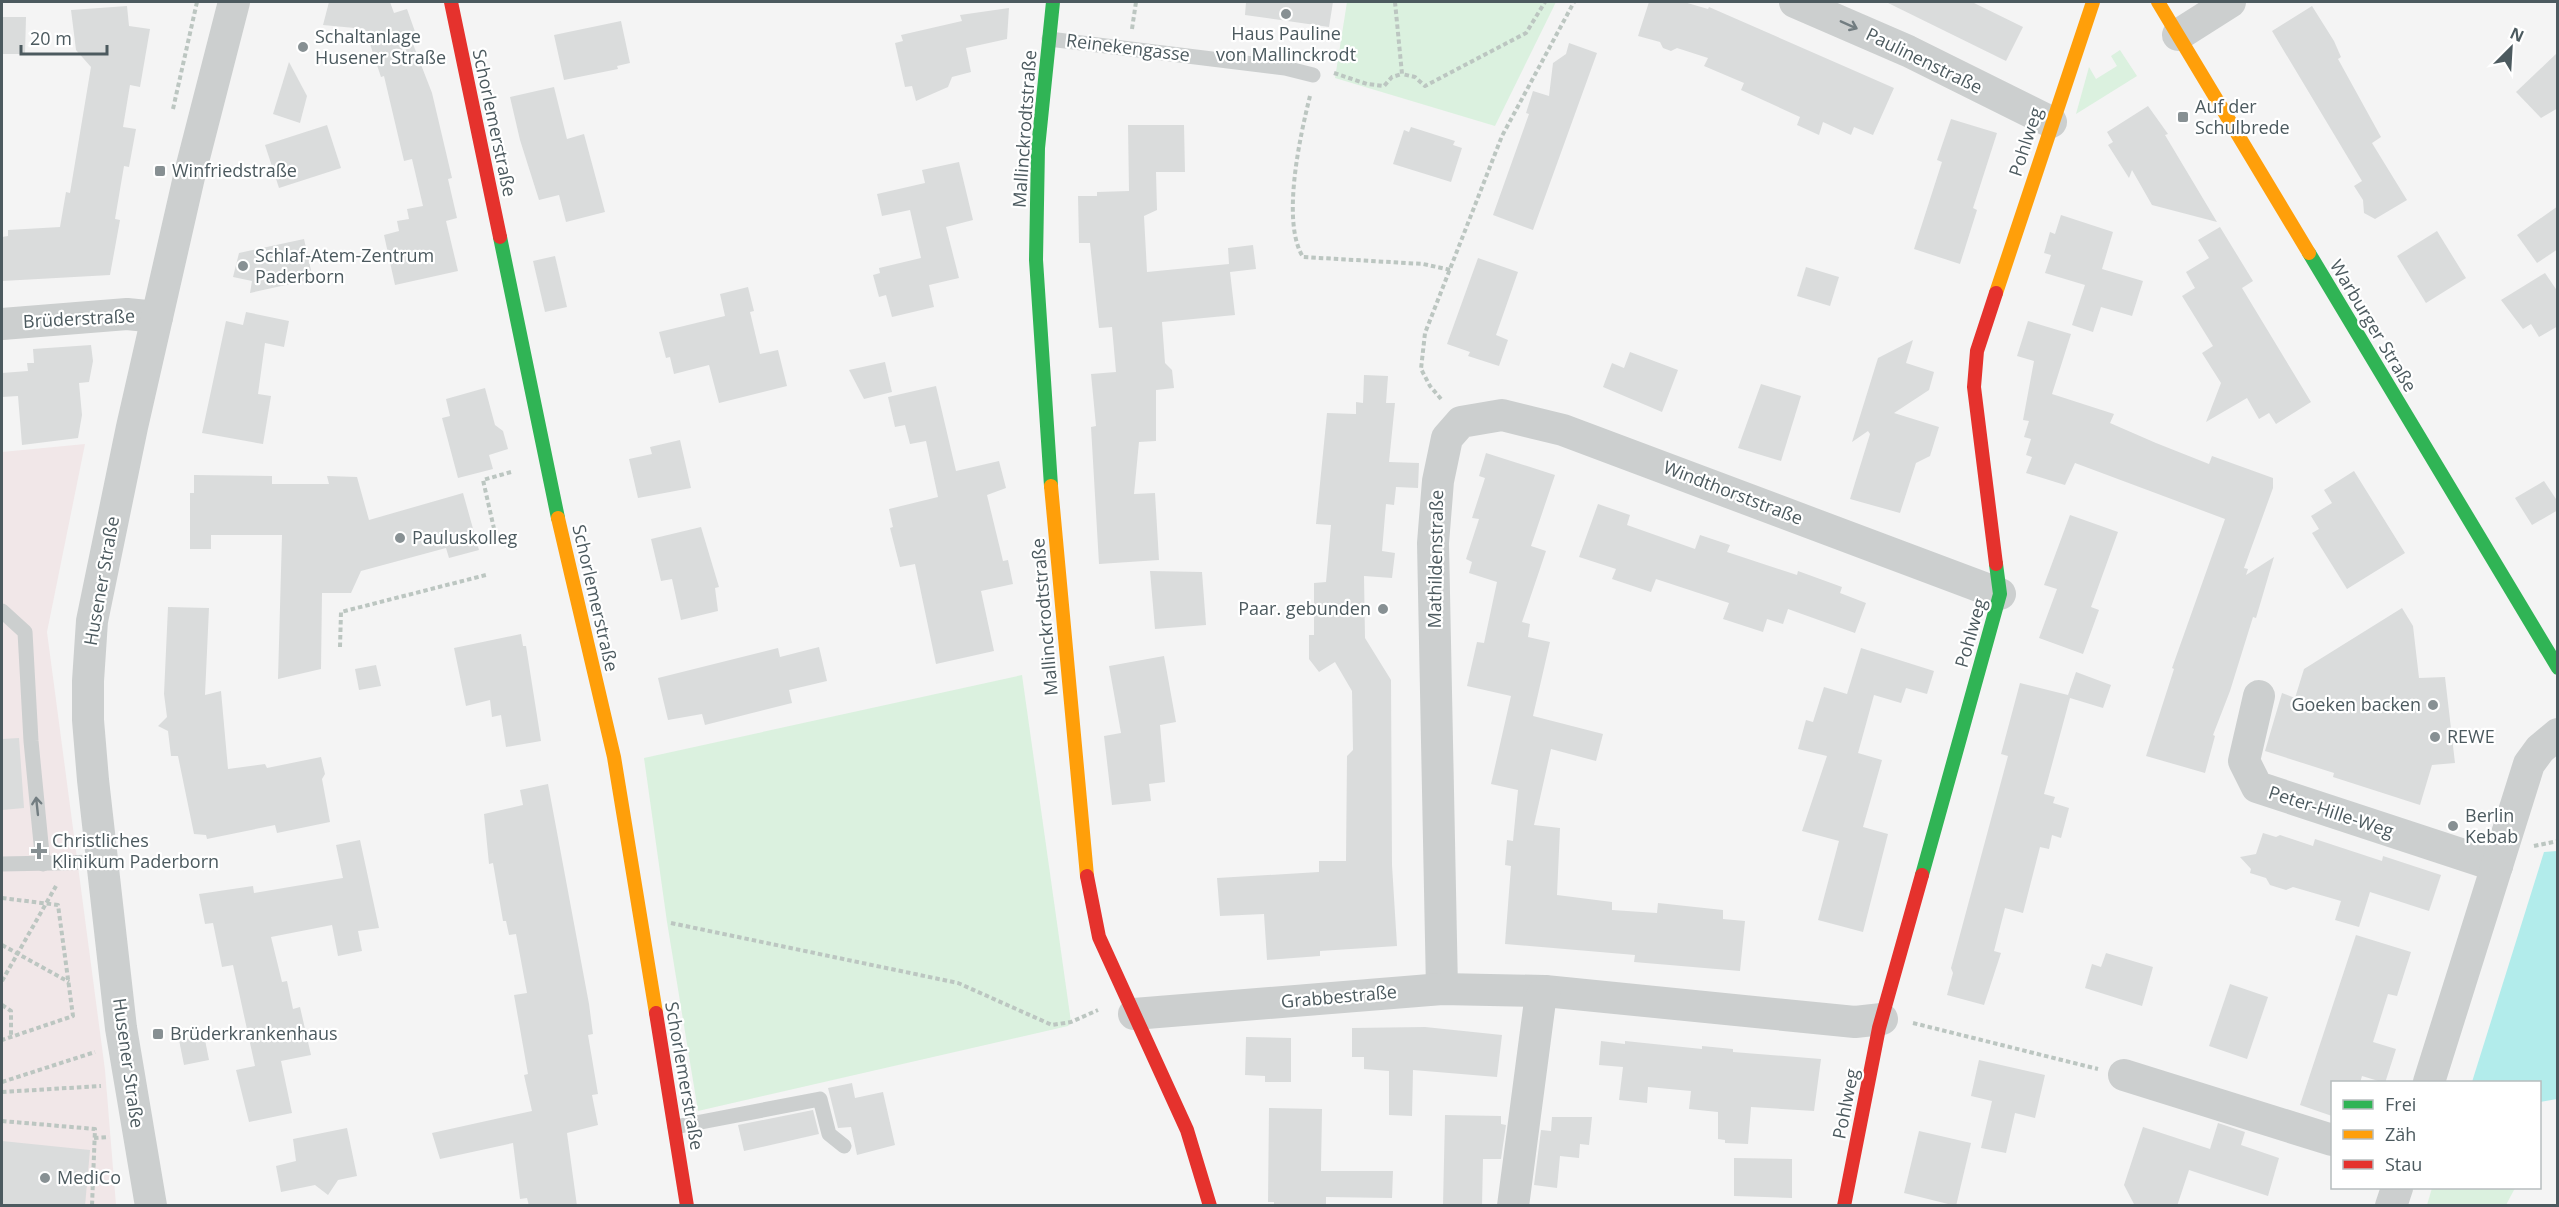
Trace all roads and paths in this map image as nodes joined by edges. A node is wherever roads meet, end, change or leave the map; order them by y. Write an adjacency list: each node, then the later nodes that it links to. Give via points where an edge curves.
1 (234, 2): 17 (street, Husener Straße)
2 (451, 2): 55 (street, Schorlemerstraße, via 561,532 614,757)
3 (1053, 2): 12 (street, Mallinckrodtstraße)
4 (1395, 2): 14 (path)
5 (1545, 2): 14 (path, via 1526,33 1425,86 1415,77)
6 (1574, 2): 16 (path, via 1502,136)
7 (1795, 2): 15 (street, Paulinenstraße, one-way to 15, via 1908,51)
8 (2093, 2): 15 (street, Pohlweg)
9 (2158, 2): 11 (street, Warburger Straße)
10 (2229, 2): 11 (street)
11 (2178, 35): 26 (street, Warburger Straße)
12 (1050, 39): 13 (lane, Reinekengasse); 44 (street, Mallinckrodtstraße, via 1038,148 1037,249 1044,409 1088,889 1099,937)
13 (1318, 71): 14 (path, via 1384,86 1392,77); 16 (path, via 1300,132 1294,189 1295,244 1303,257 1423,264)
14 (1402, 74)
15 (2051, 122): 23 (street, Pohlweg, via 1977,351 1974,387)
16 (1451, 270): 19 (path, via 1425,333 1421,369 1430,386)
17 (157, 317): 18 (street, Brüderstraße, via 127,314); 29 (street, Husener Straße, via 92,621 88,720)
18 (2, 324)
19 (1461, 422): 23 (street, Windthorststraße, via 1502,415 1563,430); 41 (street, Mathildenstraße, via 1447,438 1438,481 1433,543)
20 (511, 472): 21 (path, via 483,480 497,542)
21 (517, 548)
22 (486, 575): 25 (path, via 341,612)
23 (2000, 594): 45 (street, Pohlweg)
24 (2, 611): 31 (lane, one-way to 24, via 25,632)
25 (340, 646)
26 (2558, 668)
27 (2259, 696): 32 (street, Peter-Hille-Weg, via 2244,761 2257,787)
28 (2558, 734): 32 (street, via 2529,764)
29 (103, 862): 31 (lane); 50 (street, Husener Straße)
30 (2, 864): 31 (lane)
31 (43, 864)
32 (2497, 866): 51 (street)
33 (52, 892): 35 (path)
34 (2, 898): 35 (path)
35 (47, 902): 38 (path); 40 (path, via 58,905)
36 (667, 922): 44 (path, via 958,983 1052,1025)
37 (2, 945): 38 (path)
38 (17, 954): 39 (path); 40 (path)
39 (2, 981)
40 (69, 982): 46 (path, via 74,1016)
41 (1442, 989): 42 (street, Grabbestraße); 44 (street, Grabbestraße)
42 (1545, 991): 45 (street, Grabbestraße, via 1855,1022); 65 (street, via 1540,1001)
43 (2, 1005): 46 (path, via 11,1011)
44 (1131, 1006): 64 (street, Mallinckrodtstraße, via 1187,1130)
45 (1882, 1019): 49 (path, via 1918,1024); 66 (street, Pohlweg)
46 (11, 1037): 47 (path)
47 (2, 1040)
48 (105, 1049): 52 (path)
49 (2124, 1075): 58 (street)
50 (129, 1081): 53 (path); 62 (street, Husener Straße)
51 (2430, 1081)
52 (2, 1082)
53 (2, 1092)
54 (2, 1121): 57 (path, via 95,1129)
55 (675, 1127): 59 (lane, via 820,1099 829,1134); 63 (street, Schorlemerstraße)
56 (108, 1137): 57 (path)
57 (94, 1138): 61 (path)
58 (2331, 1140)
59 (844, 1146)
60 (2397, 1189): 67 (street)
61 (92, 1206)
62 (151, 1206)
63 (687, 1206)
64 (1210, 1206)
65 (1513, 1206)
66 (1844, 1206)
67 (2391, 1206)

